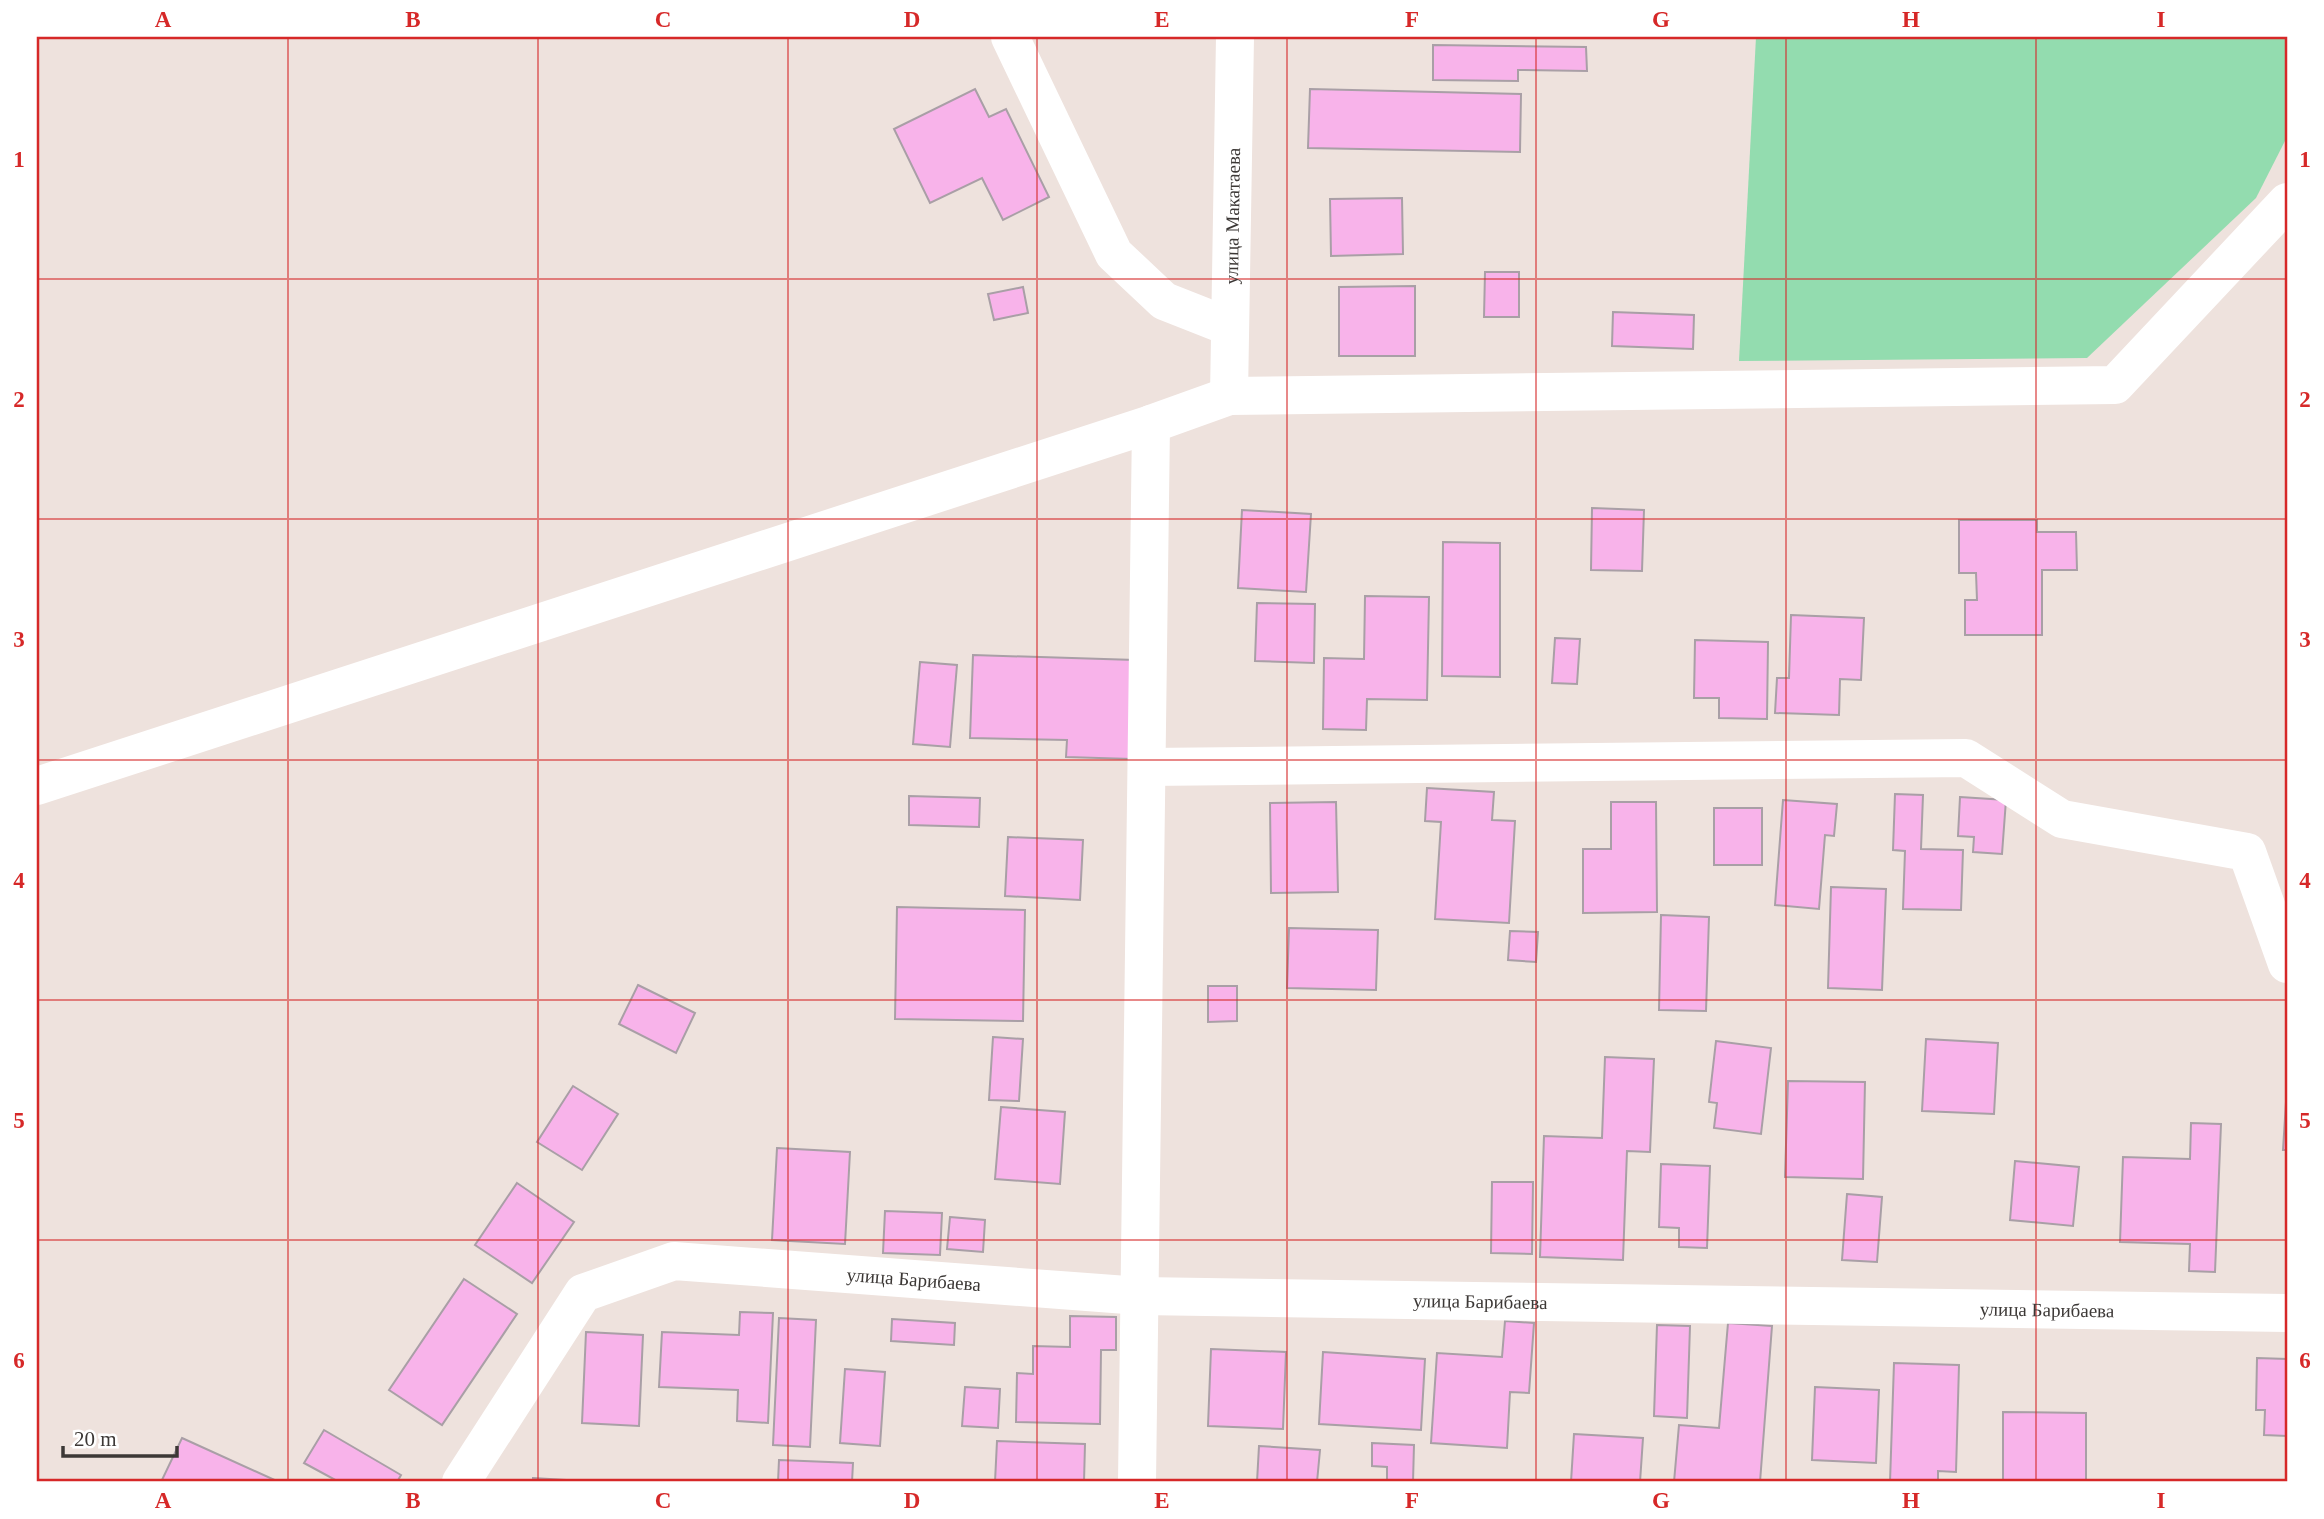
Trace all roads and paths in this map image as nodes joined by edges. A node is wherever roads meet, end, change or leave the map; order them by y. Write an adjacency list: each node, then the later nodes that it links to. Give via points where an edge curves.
1 (1010, 37): 4 (street, via 1114,254 1164,302)
2 (1235, 37): 4 (street, улица Макатаева)
3 (2287, 202): 5 (street, via 2115,386)
4 (1230, 327): 5 (street, улица Макатаева)
5 (1229, 396): 6 (street)
6 (1151, 424): 7 (street); 8 (street)
7 (1147, 767): 9 (street, via 1966,758 2062,819 2247,852); 10 (street)
8 (37, 786)
9 (2287, 964)
10 (1140, 1296): 11 (street, улица Барибаева); 12 (street, улица Барибаева, via 674,1261 583,1293); 13 (street)
11 (2287, 1313)
12 (461, 1482)
13 (1137, 1482)

